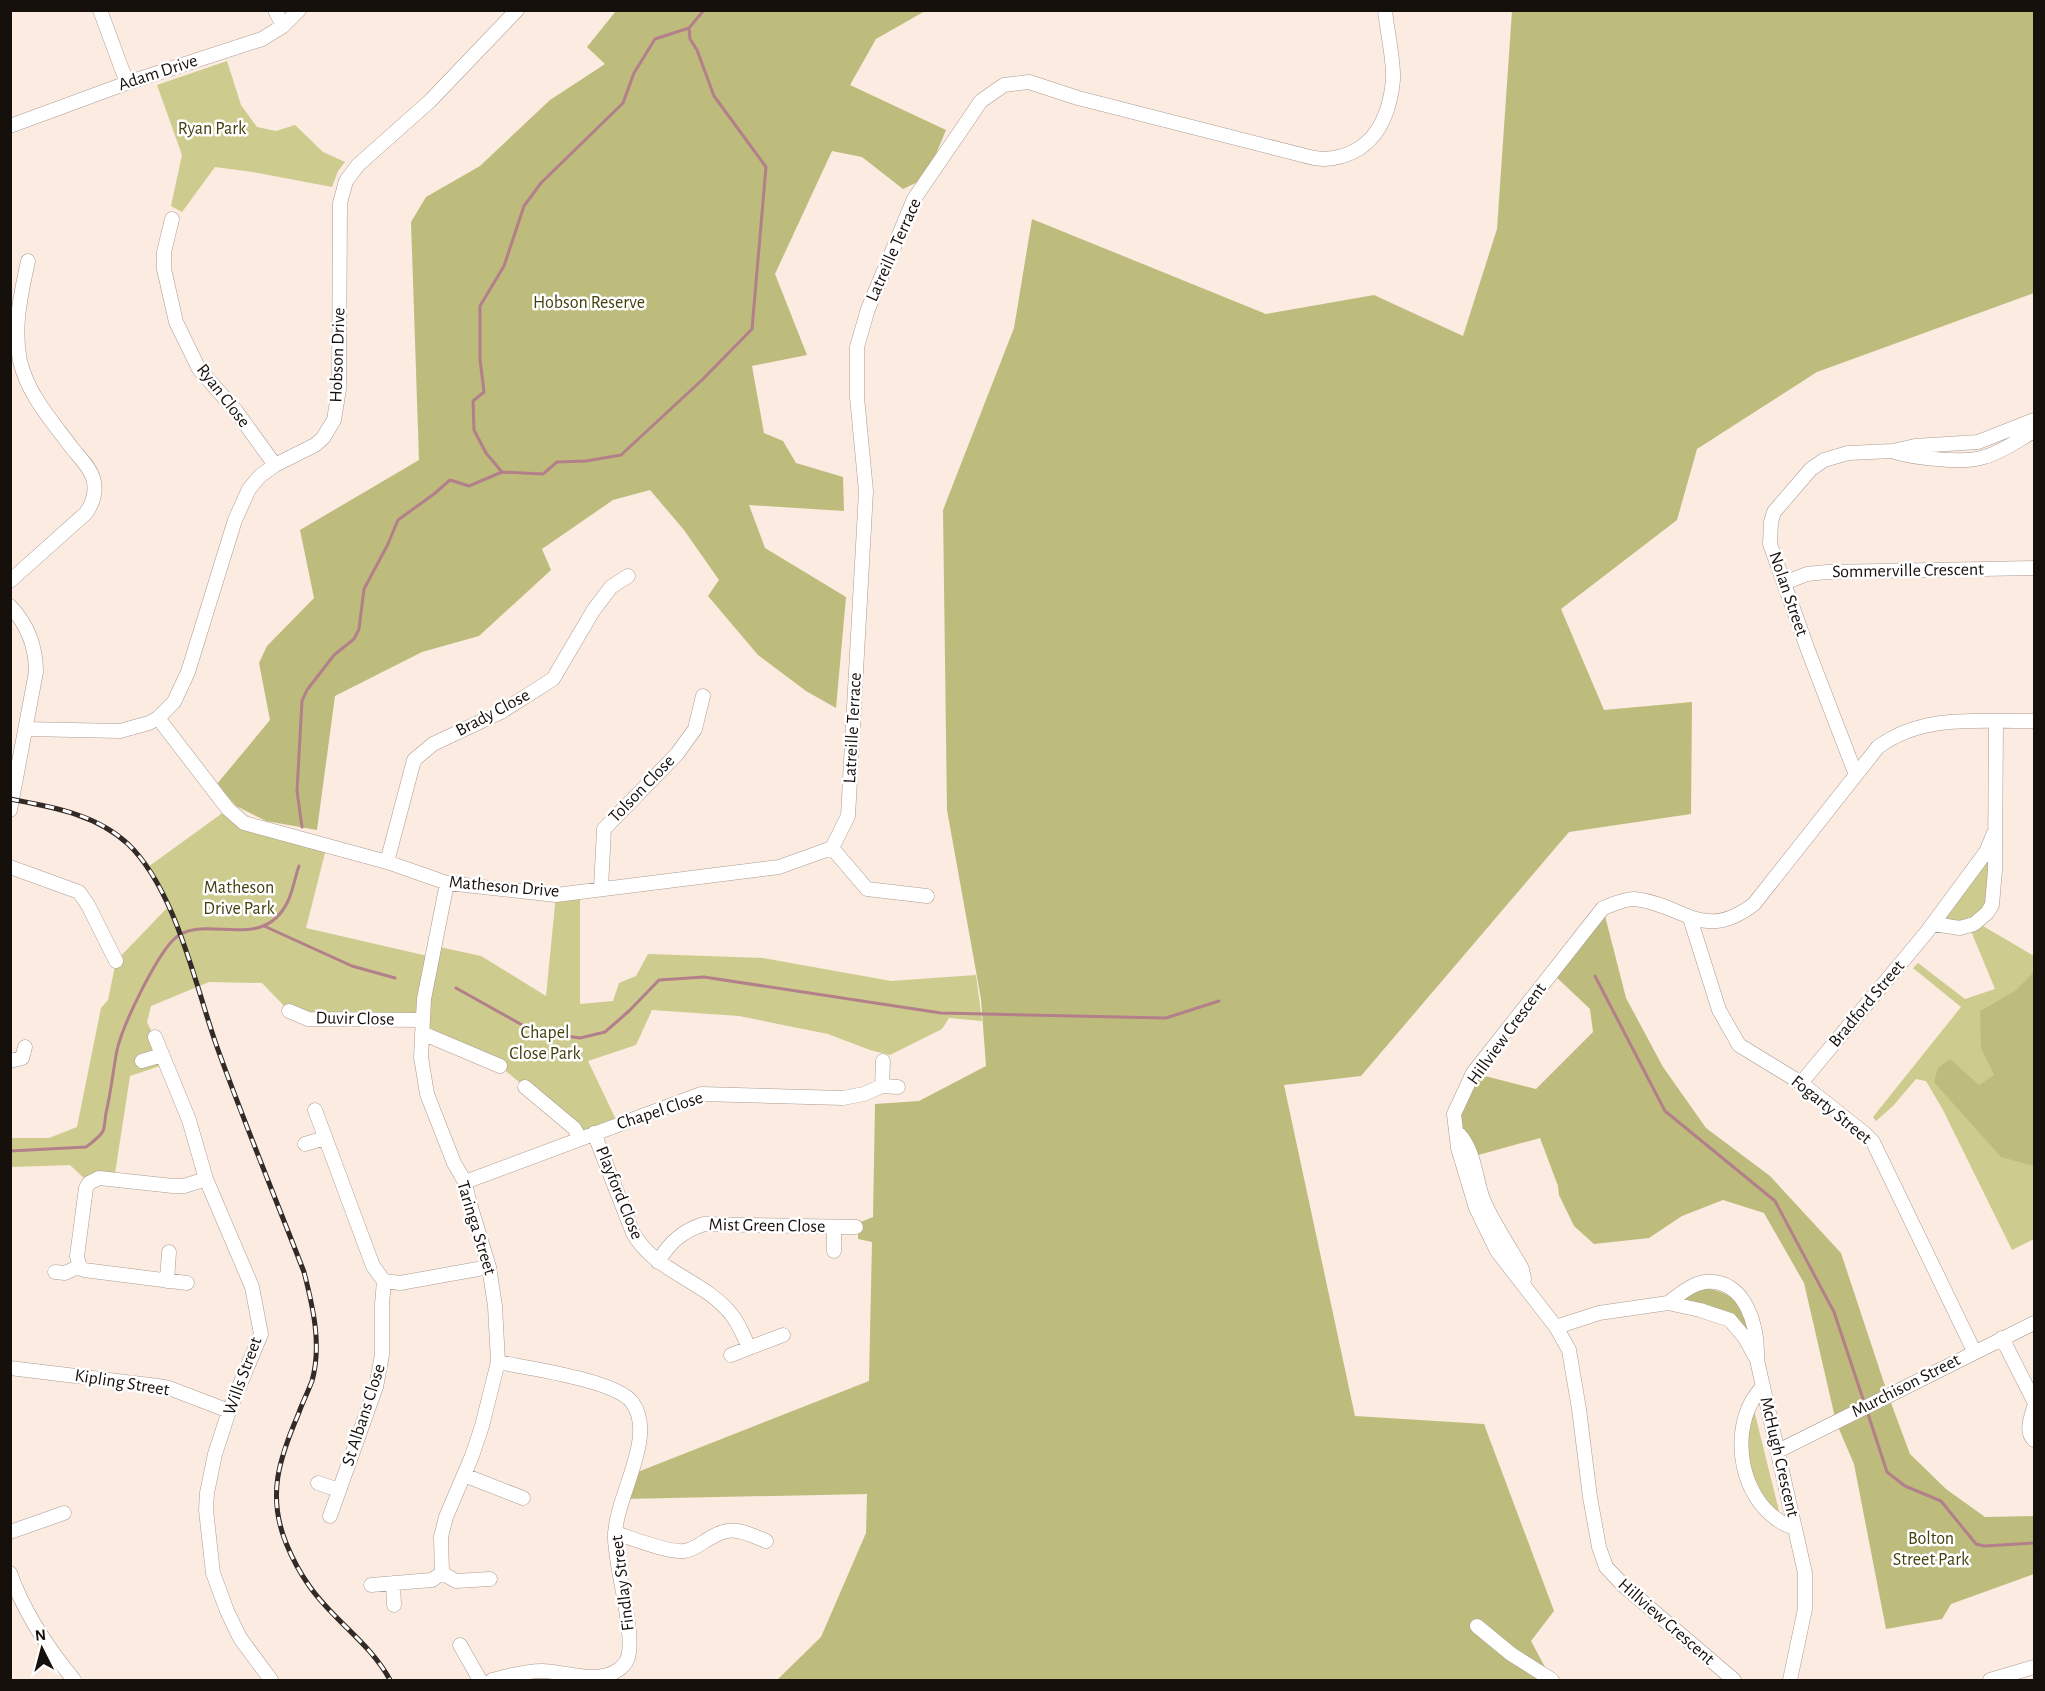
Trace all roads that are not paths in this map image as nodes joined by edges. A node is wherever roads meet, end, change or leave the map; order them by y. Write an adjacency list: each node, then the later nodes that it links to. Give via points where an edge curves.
1 (100, 10): 7 (street)
2 (275, 10): 6 (street)
3 (298, 10): 6 (street, Adam Drive)
4 (518, 10): 14 (street, Hobson Drive, via 346,181 340,203 336,411 323,438)
5 (1385, 10): 28 (street, Latreille Terrace, via 1393,78 1387,115 1373,137 1350,154 1324,159 1302,155 1029,82 1016,82 1004,85 981,101 914,199 868,309 857,346 857,397 866,491 848,816)
6 (283, 26): 7 (street, Adam Drive, via 262,39)
7 (127, 83): 8 (street, Adam Drive)
8 (10, 126)
9 (172, 219): 14 (street, Ryan Close, via 164,269 176,322 199,369)
10 (28, 261): 17 (street, via 17,317 21,362 42,409 93,478 94,491 93,503 86,513)
11 (2034, 420): 13 (street, Nolan Street, via 1978,442)
12 (2034, 431): 13 (street, Nolan Street, via 1977,459 1913,457)
13 (1893, 451): 18 (street, Nolan Street, via 1848,453 1824,460 1781,503 1774,512 1770,544)
14 (275, 465): 21 (street, Hobson Drive, via 252,485 241,504 183,682 174,702)
15 (2034, 568): 18 (street, Sommerville Crescent, via 1827,572 1807,574)
16 (628, 576): 29 (street, Brady Close, via 611,587 593,611 553,679 501,712 433,744 414,760)
17 (10, 582)
18 (1784, 583): 25 (street, Nolan Street)
19 (10, 606): 24 (street, via 26,628 35,653 36,672)
20 (702, 696): 32 (street, Tolson Close, via 695,729 683,746 604,829)
21 (158, 717): 24 (street, Hobson Drive, via 140,727 120,731); 29 (street, Matheson Drive, via 228,810 244,823)
22 (1996, 721): 23 (street, Hillview Crescent); 25 (street, Hillview Crescent, via 1947,721 1908,729 1878,747); 27 (street, Bradford Street)
23 (2034, 721)
24 (26, 729): 26 (street)
25 (1856, 775): 34 (street, Hillview Crescent, via 1754,904 1739,916 1720,922)
26 (10, 810)
27 (1994, 833): 35 (street, Bradford Street, via 1986,852); 35 (street, Bradford Street, via 1994,897 1987,913 1974,924 1962,927)
28 (832, 848): 32 (street, Matheson Drive, via 779,867); 33 (street, via 867,889)
29 (387, 862): 31 (street, Matheson Drive)
30 (10, 867): 36 (street, via 79,892)
31 (447, 883): 32 (street, Matheson Drive, via 556,895); 38 (street, Taringa Street)
32 (601, 888)
33 (927, 896)
34 (1690, 918): 46 (street, Fogarty Street, via 1719,1010 1739,1045); 70 (street, Hillview Crescent, via 1632,898 1603,908 1473,1073 1454,1114 1458,1148 1476,1208 1497,1251)
35 (1933, 924): 46 (street, Bradford Street)
36 (116, 961)
37 (289, 1011): 38 (street, Duvir Close, via 308,1019)
38 (422, 1026): 45 (street); 56 (street, Taringa Street, via 421,1057 427,1094)
39 (154, 1037): 41 (street, Wills Street)
40 (25, 1047): 42 (street, via 22,1058)
41 (162, 1055): 43 (street); 55 (street, Wills Street, via 189,1120)
42 (10, 1061)
43 (142, 1061)
44 (883, 1061): 47 (street)
45 (500, 1066)
46 (1802, 1083): 74 (street, Fogarty Street, via 1873,1142)
47 (882, 1086): 49 (street, Chapel Close); 51 (street, Chapel Close, via 843,1098 701,1094)
48 (525, 1087): 53 (street, via 574,1128)
49 (898, 1087)
50 (315, 1110): 52 (street)
51 (594, 1133): 53 (street, Chapel Close); 61 (street, Playford Close, via 633,1233 641,1247)
52 (325, 1138): 54 (street); 66 (street, via 373,1266)
53 (580, 1138): 56 (street, Chapel Close)
54 (305, 1144)
55 (206, 1179): 62 (street, via 184,1186 99,1178 89,1183 77,1256); 82 (street, Wills Street, via 252,1287 261,1334)
56 (465, 1182): 63 (street, Taringa Street)
57 (834, 1227): 58 (street, Mist Green Close); 59 (street); 61 (street, Mist Green Close, via 704,1224 676,1238)
58 (856, 1227)
59 (834, 1251)
60 (169, 1252): 65 (street)
61 (658, 1262): 73 (street, Playford Close, via 708,1293 730,1313)
62 (80, 1266): 64 (street, via 65,1273); 65 (street, via 91,1272)
63 (489, 1267): 66 (street, via 400,1283); 77 (street, Taringa Street)
64 (55, 1272)
65 (167, 1281): 67 (street)
66 (384, 1281): 87 (street, St Albans Close, via 380,1369)
67 (187, 1283)
68 (1668, 1303): 70 (street, McHugh Crescent, via 1599,1313); 76 (street, McHugh Crescent, via 1730,1320); 76 (street, McHugh Crescent, via 1704,1282 1733,1290 1752,1318)
69 (2034, 1323): 72 (street, Murchison Street)
70 (1556, 1327): 109 (street, Hillview Crescent, via 1569,1350 1590,1497 1606,1567)
71 (783, 1335): 73 (street)
72 (2002, 1338): 74 (street, Murchison Street); 80 (street)
73 (749, 1347): 75 (street)
74 (1974, 1351): 84 (street, Murchison Street)
75 (731, 1355)
76 (1757, 1360): 79 (street, McHugh Crescent)
77 (498, 1362): 85 (street, Taringa Street, via 482,1426); 93 (street, Findlay Street, via 587,1381 615,1389 630,1399 637,1410 640,1441)
78 (10, 1368): 82 (street, Kipling Street, via 169,1388)
79 (1763, 1386): 84 (street, McHugh Crescent); 91 (street, McHugh Crescent, via 1745,1419 1741,1440 1743,1462 1756,1497 1779,1521)
80 (2034, 1401)
81 (2034, 1407): 83 (street, via 2029,1430)
82 (230, 1411): 105 (street, Wills Street, via 207,1493 213,1573 240,1638)
83 (2034, 1440)
84 (1778, 1451): 91 (street, McHugh Crescent)
85 (464, 1475): 88 (street); 96 (street, Taringa Street, via 441,1537)
86 (318, 1483): 87 (street)
87 (339, 1490): 90 (street, St Albans Close)
88 (523, 1498)
89 (64, 1513): 92 (street)
90 (330, 1515)
91 (1795, 1528): 110 (street, McHugh Crescent, via 1806,1587 1801,1634)
92 (10, 1532)
93 (615, 1533): 94 (street, via 680,1552 728,1529); 107 (street, Findlay Street, via 630,1646 627,1661 618,1671 603,1676 541,1671)
94 (766, 1540)
95 (10, 1573): 104 (street, via 29,1618)
96 (442, 1573): 97 (street, via 456,1581); 98 (street, via 432,1580)
97 (490, 1579)
98 (393, 1583): 99 (street); 100 (street)
99 (371, 1585)
100 (394, 1605)
101 (1477, 1626): 108 (street, via 1518,1660)
102 (460, 1645): 106 (street)
103 (2034, 1667): 111 (street)
104 (74, 1680)
105 (271, 1680)
106 (480, 1680)
107 (492, 1680)
108 (1552, 1680)
109 (1734, 1680)
110 (1790, 1680)
111 (1990, 1680)

